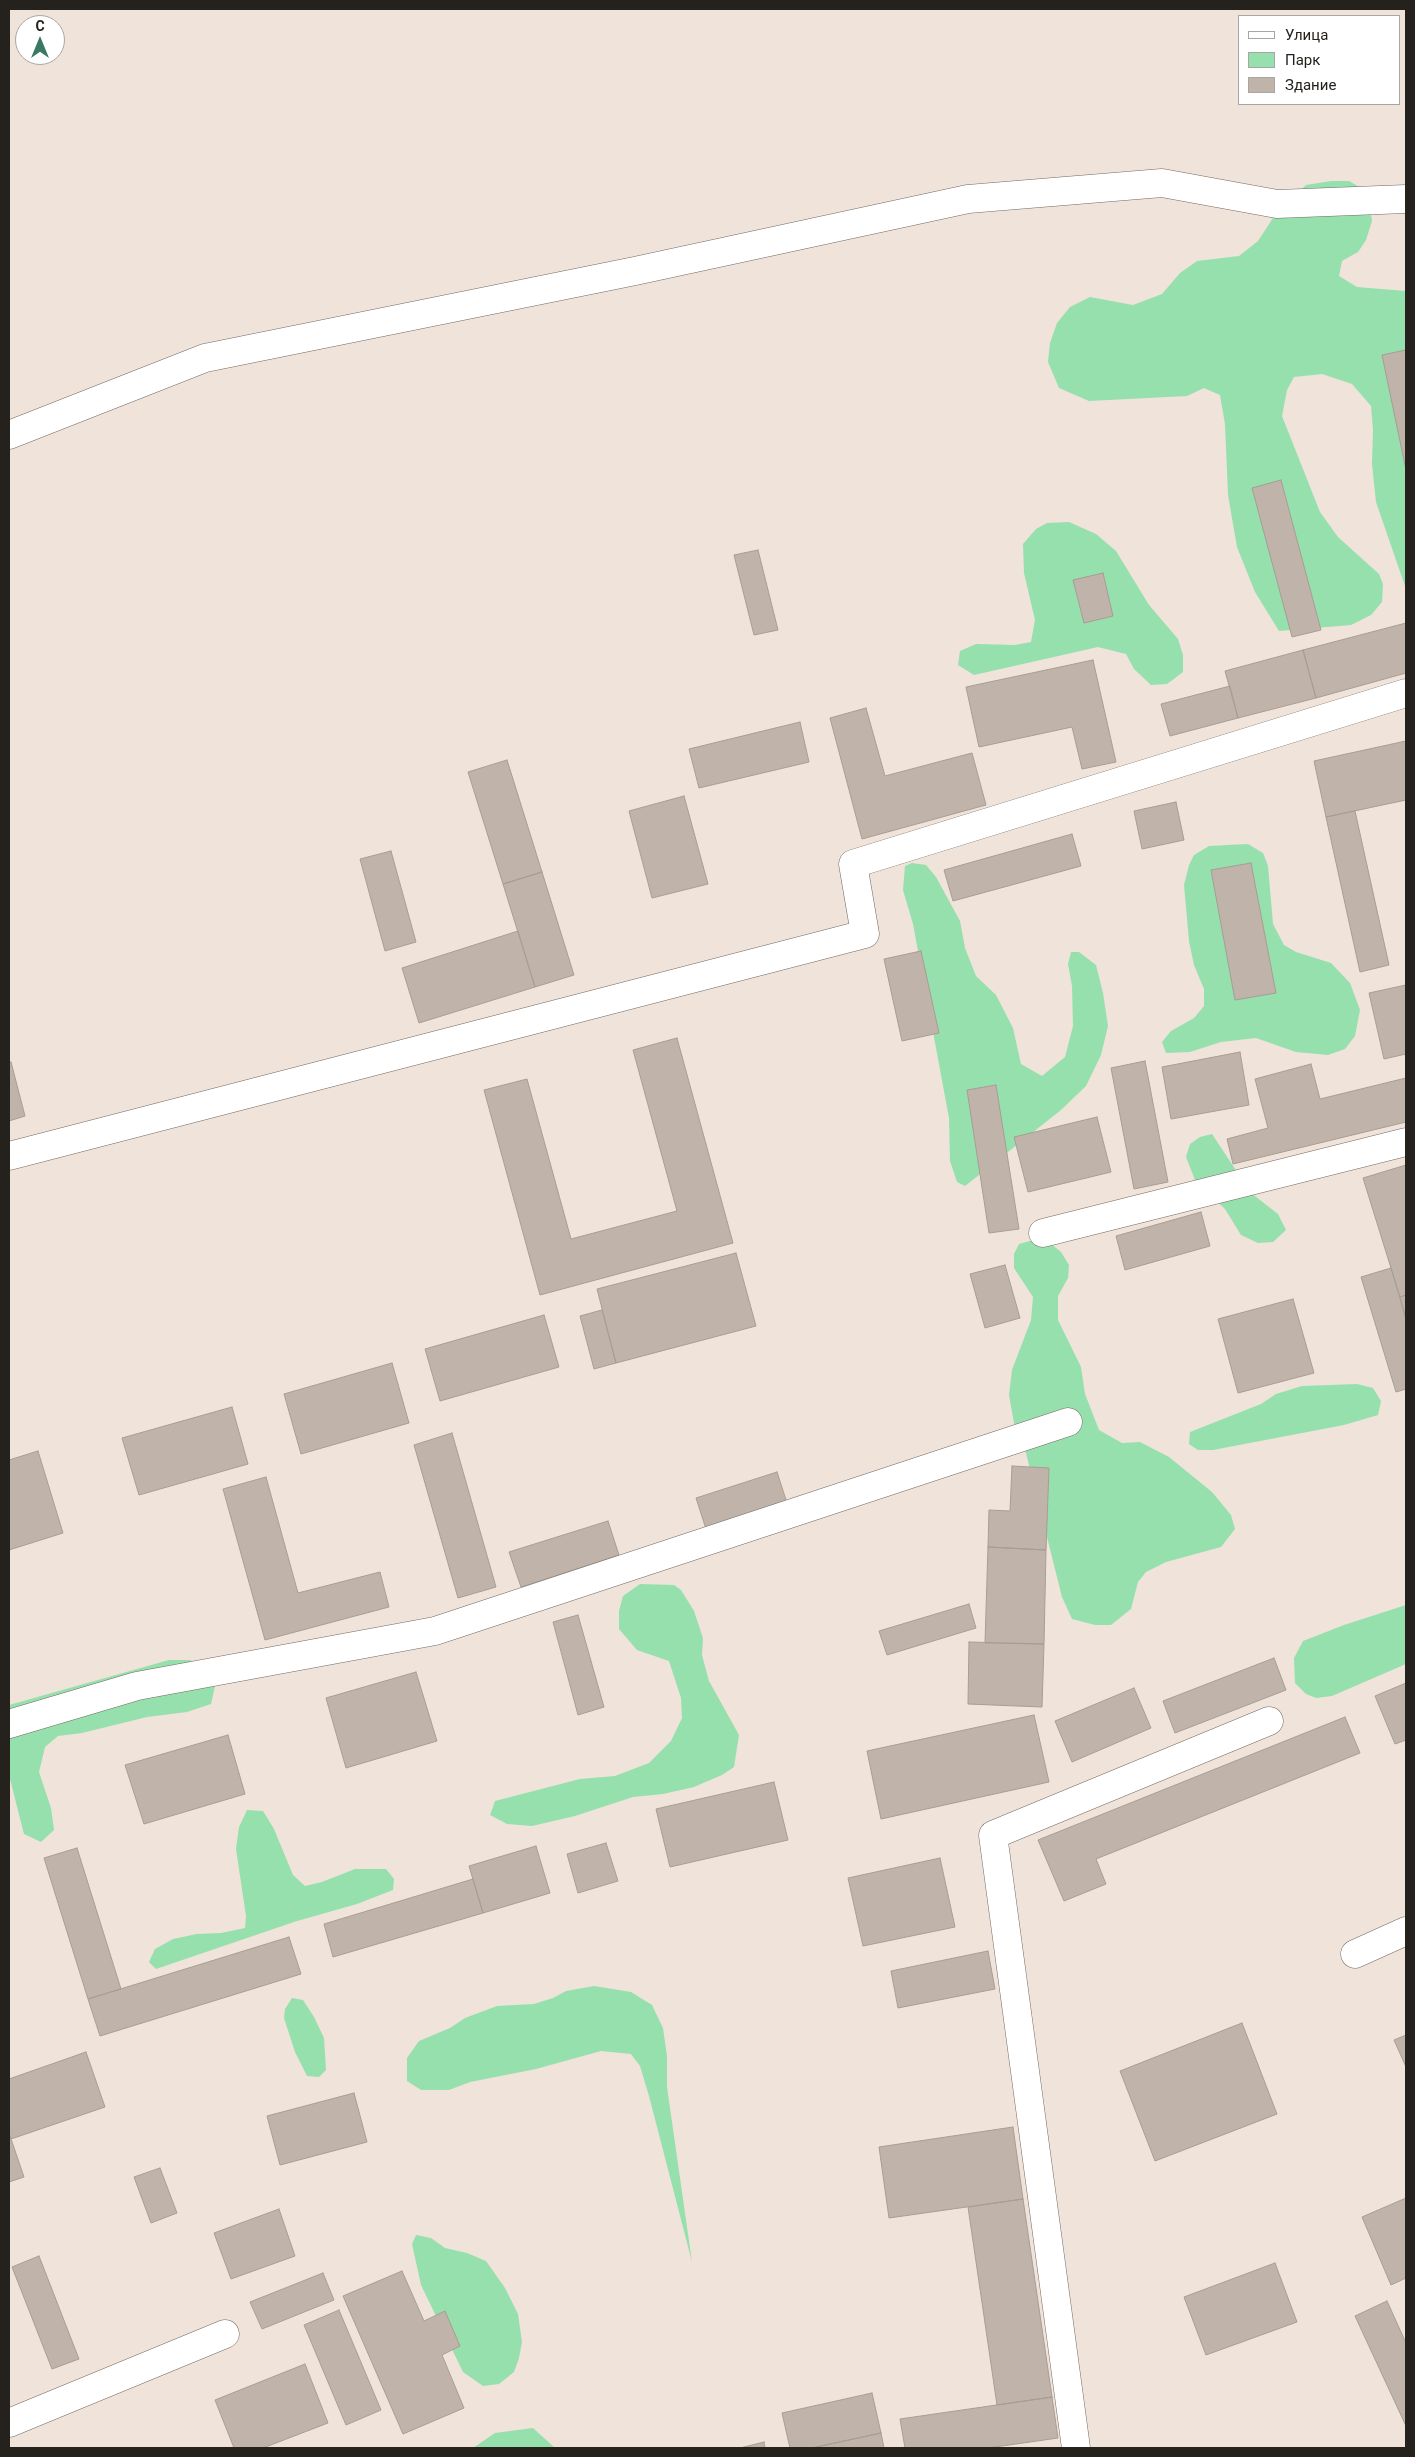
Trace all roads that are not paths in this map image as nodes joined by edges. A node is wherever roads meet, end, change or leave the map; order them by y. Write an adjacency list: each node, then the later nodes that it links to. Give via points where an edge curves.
1 (1406, 199): 2 (lane, via 1278,204 1162,184 968,199 206,358)
2 (9, 435)
3 (1406, 693): 5 (lane, via 852,864 865,934)
4 (1406, 1142): 6 (lane)
5 (9, 1156)
6 (1042, 1232)
7 (1068, 1422): 9 (lane, via 435,1631 137,1686)
8 (1269, 1721): 14 (lane, via 993,1835)
9 (9, 1724)
10 (1406, 1931): 11 (lane)
11 (1355, 1954)
12 (225, 2334): 13 (lane)
13 (9, 2423)
14 (1076, 2448)

